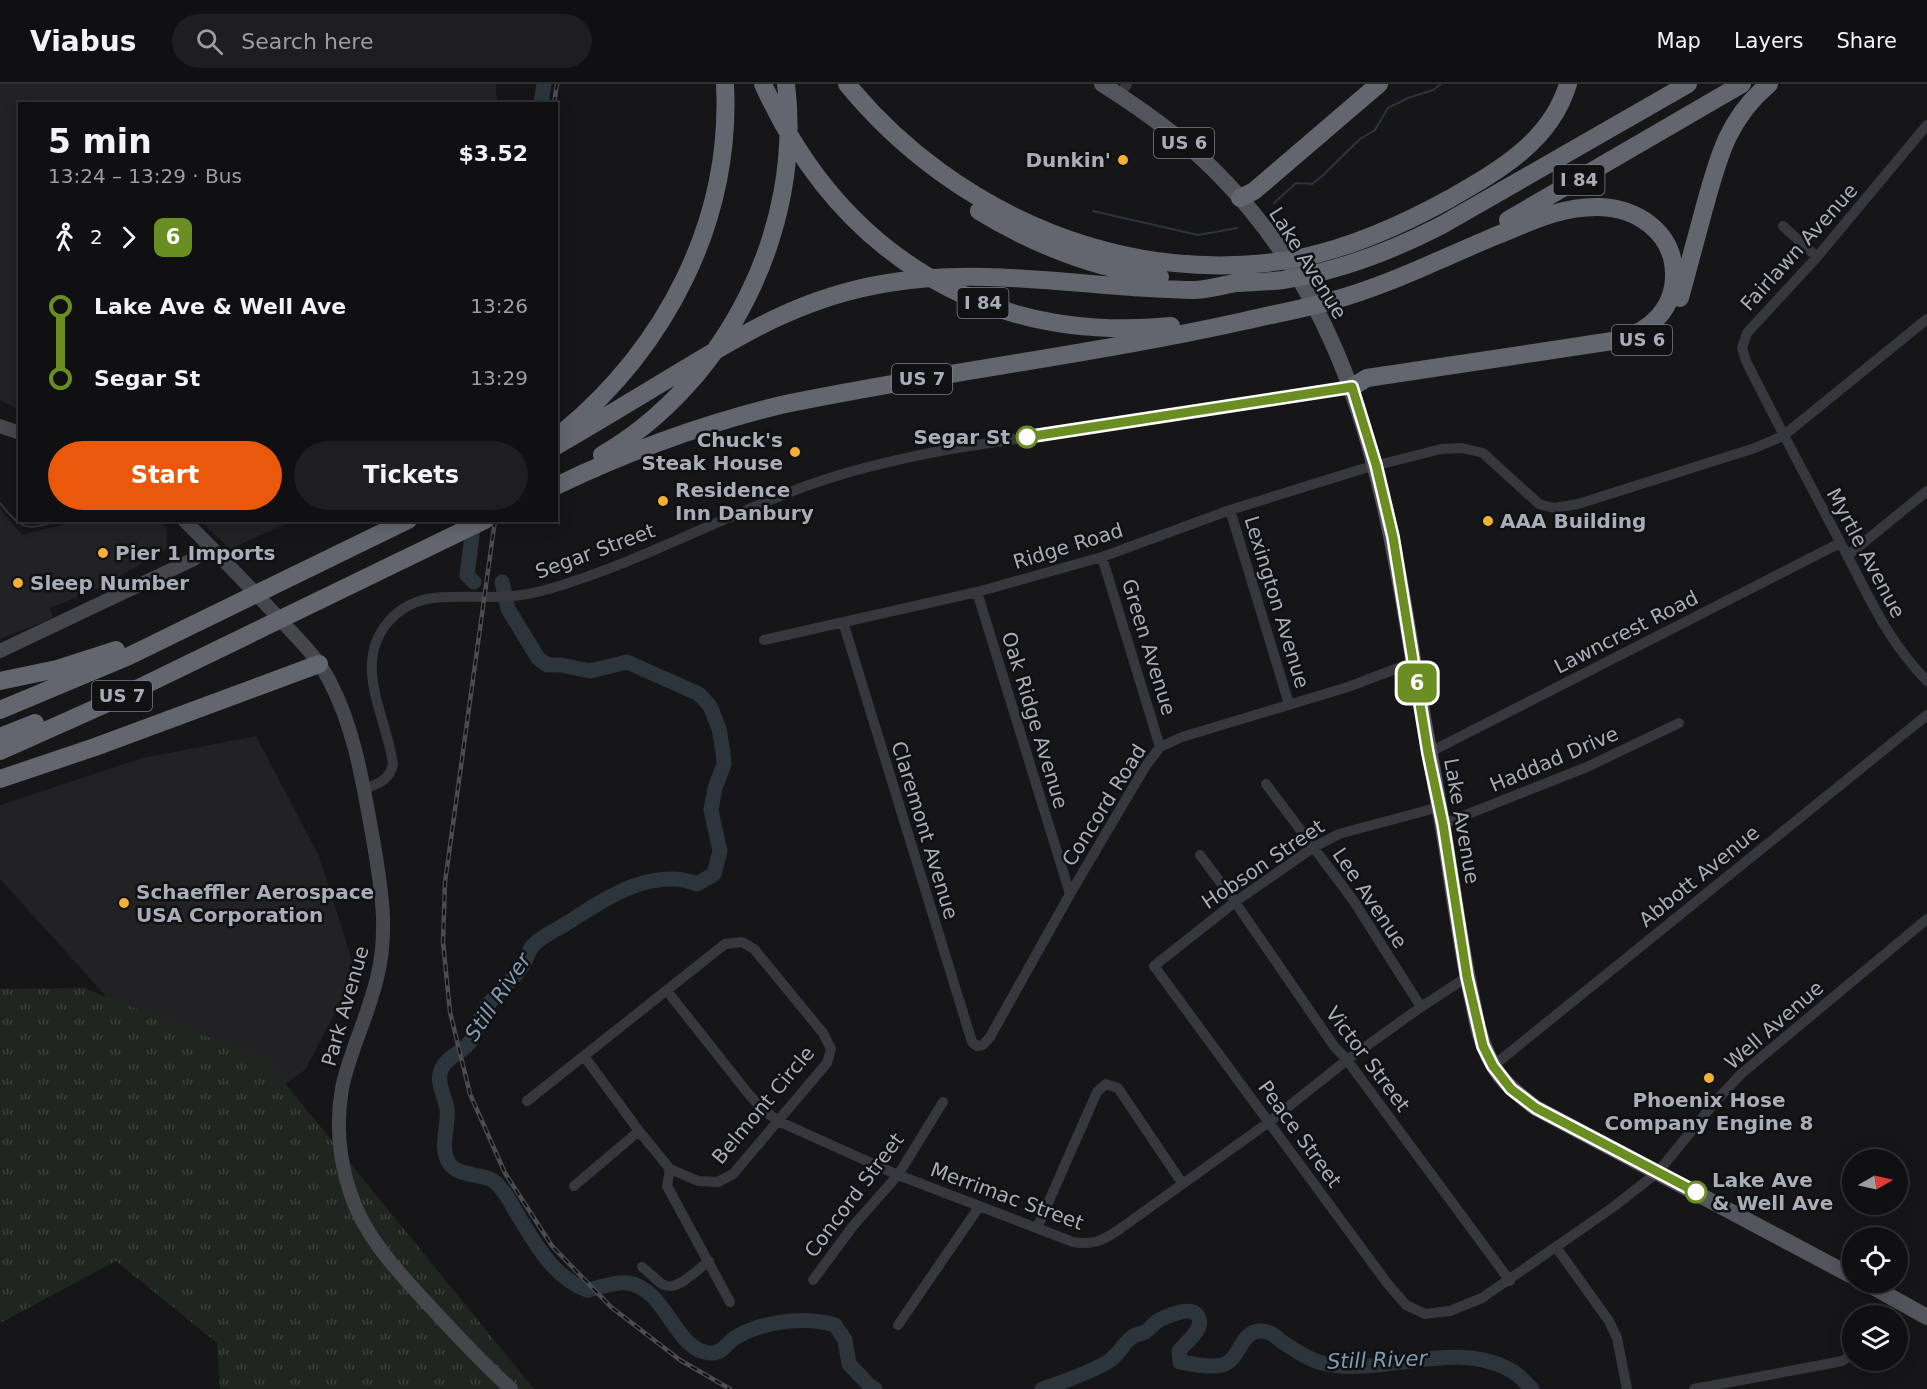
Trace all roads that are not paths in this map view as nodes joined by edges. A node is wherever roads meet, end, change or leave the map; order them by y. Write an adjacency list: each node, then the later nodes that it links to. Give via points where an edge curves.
1 (725, 84): 25 (highway, via 725,125 716,189 708,223 688,273 665,317 636,359 600,399)
2 (763, 84): 20 (highway, I 84, via 785,130 839,206 912,267 965,296 1053,323 1113,329)
3 (786, 84): 29 (highway, via 787,157 780,202 749,293 715,350 683,391 612,449)
4 (842, 84): 19 (highway, I 84, via 872,122 920,170 996,222 1098,266)
5 (847, 84): 9 (highway, via 901,141 952,181 1000,210 1055,235 1113,253 1199,265 1302,257 1392,228 1500,169 1530,145 1558,110)
6 (1102, 84): 13 (main road, US 6)
7 (1367, 84): 15 (highway)
8 (1379, 84): 15 (highway, via 1254,191)
9 (1568, 84)
10 (1688, 84): 19 (highway, I 84, via 1427,233 1373,256 1314,273)
11 (1742, 84): 18 (highway, I 84, via 1498,226)
12 (1769, 84): 22 (highway, US 6, via 1744,110 1727,136 1680,298 1655,332 1620,347)
13 (1124, 90): 15 (main road, US 6)
14 (1927, 125): 17 (street, Fairlawn Avenue)
15 (1240, 198): 22 (main road, Lake Avenue / US 6, via 1303,285)
16 (1783, 226): 17 (street)
17 (1818, 257): 26 (street, Fairlawn Avenue, via 1760,317 1747,333 1742,348)
18 (1414, 270): 20 (highway, I 84, via 1358,293); 22 (highway, via 1547,215 1598,207 1623,210 1654,227 1668,248 1674,271 1666,307 1650,326 1630,337 1367,378)
19 (1234, 283): 27 (highway, via 1196,290 962,277 913,279 866,287 771,319)
20 (1298, 309): 30 (highway, US 7, via 1176,336 782,405 664,439)
21 (1927, 319): 26 (street, Ridge Road)
22 (1352, 387): 28 (main road, Lake Avenue); 60 (street, Segar Street, via 889,461 806,486 552,588 497,597 431,597 407,606 387,623 374,646 373,683 393,764 387,779)
23 (0, 426): 24 (main road)
24 (18, 432)
25 (558, 435)
26 (1783, 435): 28 (street, Ridge Road, via 1755,448 1589,501 1554,508 1539,504 1483,453 1441,449); 36 (street, Myrtle Avenue)
27 (558, 446)
28 (1376, 465): 32 (street, Ridge Road); 46 (main road, Lake Avenue, via 1396,552)
29 (558, 480)
30 (558, 485)
31 (1927, 491): 38 (street)
32 (1230, 510): 39 (street, Ridge Road); 50 (street, Lexington Avenue)
33 (185, 522): 37 (main road, Park Avenue)
34 (404, 522): 41 (highway, US 7)
35 (481, 522): 43 (highway, US 7)
36 (1840, 543): 38 (street, Myrtle Avenue); 57 (street, Lawncrest Road)
37 (210, 547): 45 (main road, via 194,559); 47 (main road, Park Avenue)
38 (1847, 556): 49 (street, Myrtle Avenue, via 1887,633)
39 (1102, 557): 40 (street, Ridge Road); 55 (street, Green Avenue)
40 (977, 592): 42 (street, Ridge Road); 65 (street, Oak Ridge Avenue)
41 (222, 611): 48 (highway, via 78,663); 51 (highway, US 7)
42 (843, 622): 44 (street, Ridge Road); 72 (street, Claremont Avenue, via 972,1042)
43 (242, 638): 54 (highway); 56 (highway, US 7)
44 (764, 640)
45 (0, 651)
46 (1413, 662): 50 (street, Concord Road); 57 (main road, Lake Avenue)
47 (319, 664): 58 (highway); 60 (main road, Park Avenue, via 343,710)
48 (0, 681)
49 (1927, 681)
50 (1289, 705): 55 (street, Concord Road, via 1182,736)
51 (0, 710)
52 (1927, 715): 75 (street, Abbott Avenue)
53 (1679, 723): 62 (street, Haddad Drive, via 1587,767)
54 (0, 737)
55 (1160, 747): 65 (street, Concord Road)
56 (0, 751)
57 (1428, 753): 61 (main road, Lake Avenue)
58 (0, 779)
59 (1266, 784): 63 (street, Lee Avenue)
60 (364, 789): 102 (main road, Park Avenue, via 381,888 384,935 378,976 341,1097 339,1131 345,1176 369,1232 391,1263)
61 (1439, 807): 62 (main road, Lake Avenue); 63 (street, Hobson Street, via 1339,834)
62 (1443, 824): 69 (main road, Lake Avenue)
63 (1314, 847): 66 (street, Hobson Street); 71 (street, Lee Avenue, via 1353,900)
64 (1200, 855): 66 (street, Victor Street)
65 (1070, 894): 72 (street, Concord Road, via 990,1037)
66 (1235, 902): 68 (street, Hobson Street); 74 (street, Victor Street)
67 (1927, 919): 82 (street, Well Avenue, via 1741,1074)
68 (1154, 966): 79 (street, Peace Street)
69 (1467, 977): 71 (street, Merrimac Street); 75 (main road, Lake Avenue, via 1481,1038)
70 (667, 991): 73 (street, Belmont Circle); 78 (street, Merrimac Street, via 747,1092); 78 (street, Belmont Circle, via 725,944 742,942 754,949 823,1033 831,1049 827,1063)
71 (1420, 1006): 74 (street, Merrimac Street)
72 (977, 1046)
73 (584, 1056): 76 (street, Belmont Circle); 80 (street, Belmont Circle)
74 (1347, 1060): 79 (street, Merrimac Street); 93 (street, Victor Street)
75 (1493, 1066): 82 (main road, Lake Avenue, via 1511,1089 1536,1108)
76 (527, 1101)
77 (943, 1102): 83 (street, Concord Street)
78 (778, 1121): 81 (street, Belmont Circle, via 733,1174 718,1182 698,1181); 83 (street, Merrimac Street)
79 (1269, 1122): 84 (street, Merrimac Street); 98 (street, Peace Street, via 1387,1283 1406,1305)
80 (639, 1131): 81 (street, Belmont Circle); 85 (street)
81 (670, 1169): 89 (street, via 667,1186)
82 (1659, 1172): 88 (street, Well Avenue); 91 (main road, Lake Avenue)
83 (898, 1174): 86 (street, Merrimac Street); 92 (street, Concord Street)
84 (1182, 1183): 87 (street, Merrimac Street, via 1103,1240 1089,1244 1073,1242); 87 (street, via 1119,1088 1106,1084 1097,1092)
85 (574, 1185)
86 (978, 1207): 87 (street, Merrimac Street); 100 (street)
87 (1037, 1228)
88 (1556, 1247): 93 (street, Well Avenue); 103 (street, via 1609,1321 1617,1338)
89 (709, 1261): 90 (street, via 672,1286 664,1285); 95 (street)
90 (642, 1267)
91 (1842, 1271)
92 (813, 1280)
93 (1510, 1281): 98 (street, Well Avenue, via 1450,1311)
94 (1879, 1293): 96 (main road)
95 (730, 1302)
96 (1895, 1305)
97 (1908, 1312): 99 (main road)
98 (1425, 1314)
99 (1927, 1317)
100 (898, 1325)
101 (1842, 1360): 104 (street)
102 (511, 1389)
103 (1627, 1389)
104 (1694, 1389)

